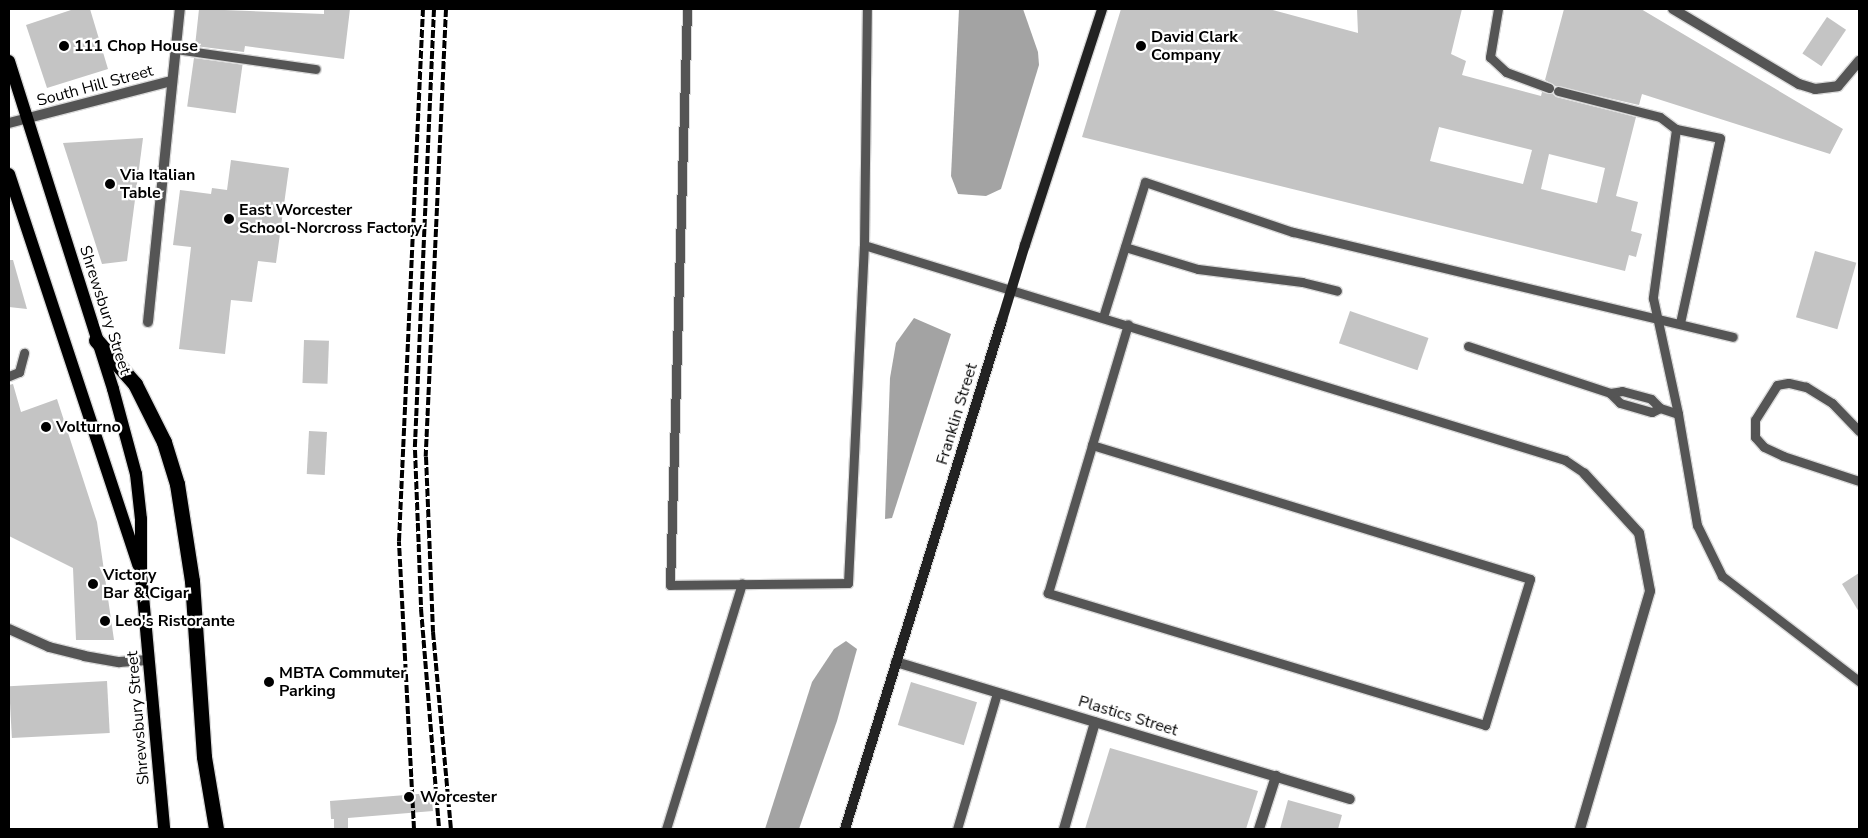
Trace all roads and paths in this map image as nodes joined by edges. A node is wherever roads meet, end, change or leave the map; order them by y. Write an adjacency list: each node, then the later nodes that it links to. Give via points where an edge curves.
1 (180, 9): 7 (street)
2 (687, 9): 37 (lane, via 670,585)
3 (867, 9): 18 (lane)
4 (1102, 9): 40 (main road, Franklin Street, bridge)
5 (1498, 9): 12 (lane, via 1490,57 1506,72)
6 (1673, 9): 9 (street, via 1781,74 1815,90 1838,86)
7 (175, 49): 10 (lane); 11 (street)
8 (9, 61): 14 (main road, Shrewsbury Street)
9 (1859, 61)
10 (316, 69)
11 (171, 81): 14 (street, South Hill Street); 23 (street)
12 (1548, 88)
13 (1558, 91): 16 (lane, via 1660,117)
14 (26, 120): 15 (street, South Hill Street); 27 (main road, Shrewsbury Street)
15 (9, 123)
16 (1676, 129): 22 (lane, via 1653,298); 24 (lane, via 1720,138)
17 (9, 174): 36 (main road, Shrewsbury Street)
18 (864, 245): 21 (lane); 37 (lane, via 848,583)
19 (1125, 247): 20 (lane, via 1198,269 1302,282); 21 (lane); 22 (lane, via 1145,182 1292,232)
20 (1337, 291)
21 (1103, 317): 25 (lane)
22 (1655, 317): 24 (lane); 31 (lane)
23 (148, 322)
24 (1680, 323): 26 (lane)
25 (1128, 324): 33 (lane); 34 (lane, via 1565,460)
26 (1733, 337)
27 (96, 340): 36 (main road, Shrewsbury Street, via 136,474 141,519); 47 (highway, via 135,384 164,442 177,484 192,581 207,787)
28 (1468, 346): 31 (lane, via 1610,393 1622,391 1651,399 1660,408)
29 (24, 353): 30 (lane, via 19,372)
30 (9, 376)
31 (1678, 414): 41 (lane, via 1697,525 1722,576)
32 (1859, 431): 35 (lane, via 1832,404 1806,387 1788,383 1777,385 1755,420 1755,436 1764,446 1783,456)
33 (1092, 446): 33 (lane, via 1530,579 1485,725 1048,593)
34 (1584, 474): 53 (street, via 1639,534 1650,591)
35 (1859, 481)
36 (141, 574): 39 (main road, Shrewsbury Street)
37 (742, 584): 48 (lane)
38 (9, 628): 39 (street, via 49,648 75,654 119,662)
39 (148, 660): 46 (main road, Shrewsbury Street)
40 (896, 662): 42 (street, Plastics Street); 49 (main road, Franklin Street)
41 (1859, 681)
42 (997, 693): 43 (street, Plastics Street); 50 (lane)
43 (1095, 722): 44 (street, Plastics Street); 51 (street)
44 (1276, 776): 45 (street, Plastics Street); 52 (street)
45 (1350, 799)
46 (164, 829)
47 (216, 829)
48 (666, 829)
49 (845, 829)
50 (957, 829)
51 (1064, 829)
52 (1259, 829)
53 (1580, 829)

